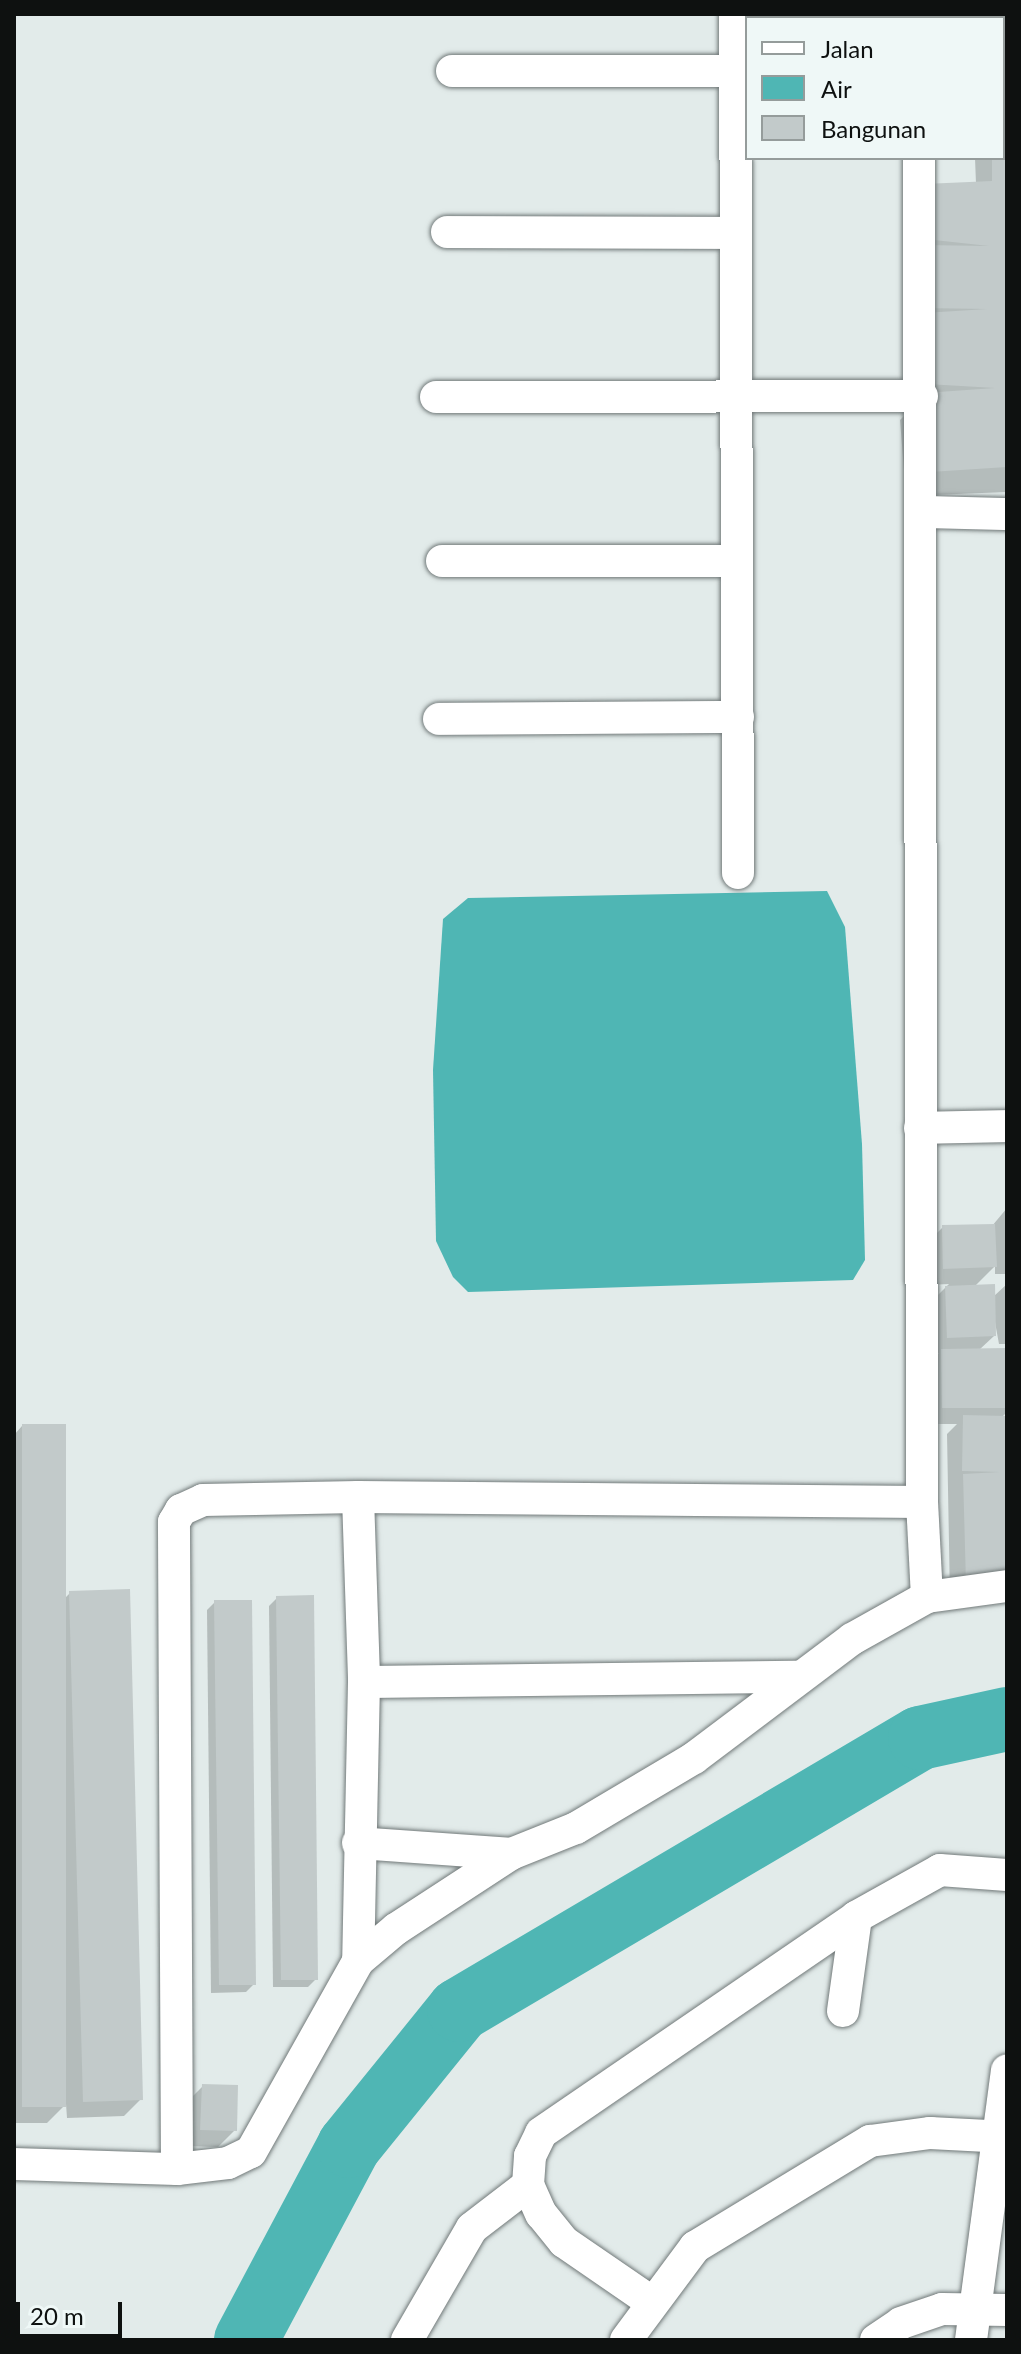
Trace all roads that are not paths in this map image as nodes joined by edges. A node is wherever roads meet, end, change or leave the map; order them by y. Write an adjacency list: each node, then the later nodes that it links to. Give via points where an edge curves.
1 (735, 14): 3 (street)
2 (452, 71): 3 (street)
3 (735, 71): 6 (street)
4 (919, 160): 8 (street)
5 (447, 232): 6 (street)
6 (736, 233): 7 (street)
7 (737, 396): 8 (street); 9 (street); 13 (street)
8 (922, 396): 10 (street)
9 (436, 397)
10 (923, 512): 11 (street); 18 (street)
11 (1007, 514)
12 (442, 561): 13 (street)
13 (737, 561): 14 (street)
14 (738, 717): 15 (street); 16 (street)
15 (439, 719)
16 (738, 873)
17 (1007, 1126): 18 (street)
18 (920, 1128): 20 (street)
19 (358, 1497): 20 (street); 24 (street); 34 (street, via 203,1500 181,1510 174,1522)
20 (922, 1502): 22 (street)
21 (1007, 1586): 22 (street)
22 (927, 1597): 23 (street)
23 (799, 1677): 24 (street); 26 (street, via 694,1758 576,1828)
24 (364, 1682): 25 (street)
25 (358, 1843): 26 (street); 29 (street)
26 (511, 1854): 29 (street, via 439,1899)
27 (1007, 1875): 28 (street, via 940,1870)
28 (856, 1917): 30 (street); 35 (street, via 541,2133 530,2156)
29 (358, 1961): 34 (street, via 251,2152 228,2163)
30 (843, 2011)
31 (1007, 2070): 32 (street)
32 (1002, 2136): 36 (street, via 930,2133 870,2141 695,2247); 37 (street)
33 (14, 2164): 34 (street)
34 (177, 2169)
35 (528, 2185): 36 (street, via 541,2214 564,2242); 39 (street, via 472,2228)
36 (650, 2301): 40 (street)
37 (975, 2305): 38 (street); 41 (street, via 918,2315); 42 (street)
38 (1007, 2310)
39 (407, 2340)
40 (626, 2340)
41 (876, 2340)
42 (971, 2340)

